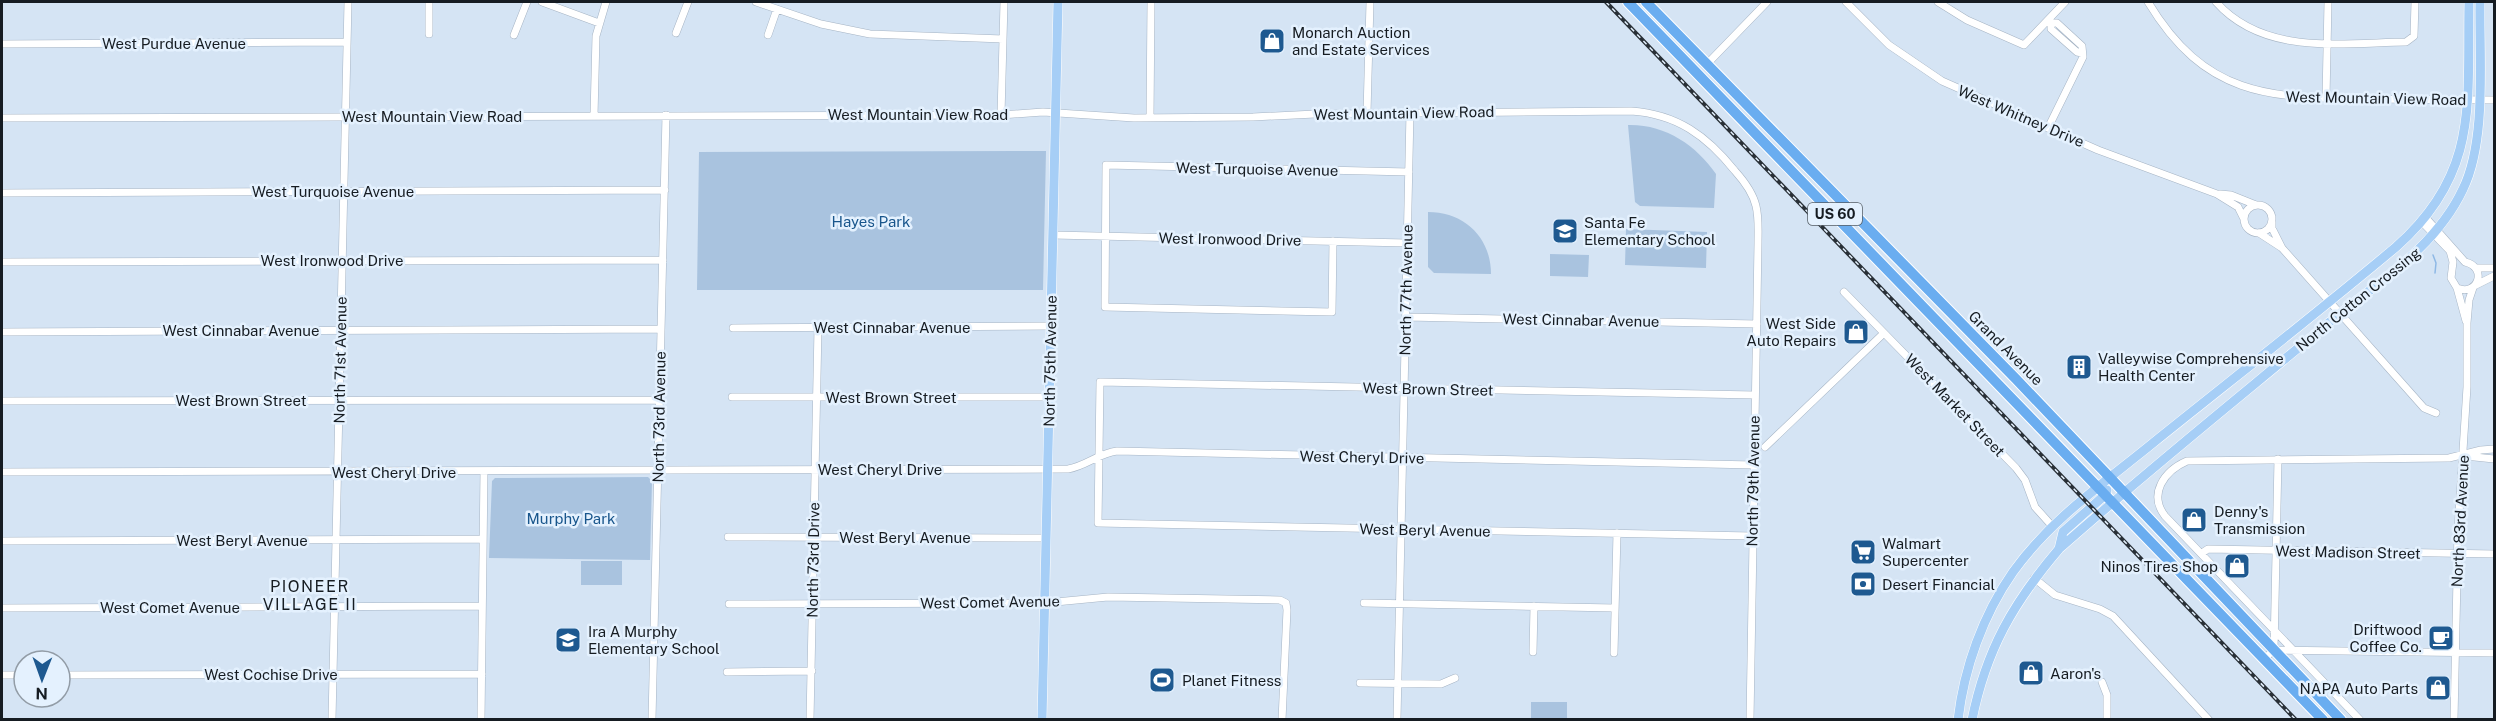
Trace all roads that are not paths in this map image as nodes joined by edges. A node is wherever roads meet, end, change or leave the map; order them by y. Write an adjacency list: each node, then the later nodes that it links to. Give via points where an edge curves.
1 (348, 2): 32 (street, North 71st Avenue)
2 (429, 2): 28 (street)
3 (526, 2): 29 (street)
4 (542, 2): 25 (street)
5 (606, 2): 25 (street)
6 (688, 2): 27 (street)
7 (756, 2): 24 (street)
8 (1004, 2): 31 (street)
9 (1058, 2): 41 (main road, North 75th Avenue)
10 (1151, 2): 48 (street)
11 (1370, 2): 42 (street)
12 (1628, 2): 117 (highway, Grand Avenue / US 60)
13 (1646, 2): 35 (highway, Grand Avenue / US 60)
14 (1767, 2): 35 (street)
15 (1846, 2): 49 (street, West Whitney Drive, via 1889,45 1931,75)
16 (1938, 2): 26 (street, via 1967,20 2024,45)
17 (2065, 2): 26 (street)
18 (2148, 2): 36 (street, West Mountain View Road, via 2195,58 2229,81 2262,93)
19 (2216, 2): 33 (street, via 2255,30 2283,40)
20 (2328, 2): 33 (street)
21 (2415, 2): 33 (street, via 2412,40)
22 (2469, 2): 37 (main road)
23 (2480, 2): 38 (main road)
24 (777, 9): 30 (street); 31 (street, via 821,24 870,34)
25 (599, 22): 46 (street, via 594,49)
26 (2049, 22): 49 (street, via 2057,22 2071,35 2082,46 2082,53)
27 (676, 33)
28 (429, 34)
29 (514, 35)
30 (768, 35)
31 (1003, 39): 44 (street)
32 (347, 42): 34 (street, West Purdue Avenue); 45 (street, North 71st Avenue)
33 (2327, 42): 36 (street)
34 (2, 44)
35 (1707, 64): 115 (highway, Grand Avenue / US 60)
36 (2326, 98): 37 (street, West Mountain View Road)
37 (2468, 100): 38 (street, West Mountain View Road); 51 (main road, North Cotton Crossing)
38 (2479, 100): 39 (street, West Mountain View Road); 50 (main road, North Cotton Crossing, via 2478,140)
39 (2494, 100)
40 (1410, 112): 42 (street, West Mountain View Road); 52 (street, North 77th Avenue); 67 (street, West Mountain View Road, via 1631,111 1668,117 1704,138 1747,185 1756,205)
41 (1056, 113): 44 (street, West Mountain View Road); 48 (street, West Mountain View Road); 63 (main road, North 75th Avenue)
42 (1367, 113): 48 (street, West Mountain View Road)
43 (666, 115): 44 (street, West Mountain View Road); 46 (street, West Mountain View Road); 53 (street, North 73rd Avenue)
44 (1002, 115)
45 (345, 116): 46 (street, West Mountain View Road); 47 (street, West Mountain View Road); 54 (street, North 71st Avenue)
46 (594, 116)
47 (2, 118)
48 (1150, 118)
49 (2048, 128): 56 (street, West Whitney Drive)
50 (2472, 166): 51 (main road); 61 (main road, North Cotton Crossing, via 2457,202)
51 (2454, 170): 59 (main road, North Cotton Crossing)
52 (1408, 172): 64 (street, West Turquoise Avenue, via 1106,165); 66 (street, North 77th Avenue)
53 (665, 190): 54 (street, West Turquoise Avenue); 70 (street, North 73rd Avenue)
54 (343, 191): 55 (street, West Turquoise Avenue); 69 (street, North 71st Avenue)
55 (2, 193)
56 (2217, 194): 57 (street, West Whitney Drive); 58 (street, West Whitney Drive, via 2238,207)
57 (2256, 205): 58 (street, via 2249,208); 60 (street, West Whitney Drive, via 2268,209)
58 (2244, 219): 62 (street, West Whitney Drive, via 2249,230)
59 (2424, 220): 61 (street, North 83rd Avenue); 80 (main road, North Cotton Crossing)
60 (2272, 222): 62 (street); 68 (street, West Whitney Drive)
61 (2436, 232): 72 (street, North 83rd Avenue); 75 (street, North 83rd Avenue, via 2450,251); 81 (main road, North Cotton Crossing)
62 (2259, 233): 68 (street, West Whitney Drive)
63 (1053, 235): 64 (street, West Ironwood Drive); 85 (main road, North 75th Avenue)
64 (1106, 237): 65 (street, West Ironwood Drive); 65 (street, via 1105,307 1332,312)
65 (1333, 242): 66 (street, West Ironwood Drive)
66 (1407, 243): 82 (street, North 77th Avenue)
67 (1758, 243): 84 (street, North 79th Avenue)
68 (2282, 248): 80 (street, West Whitney Drive)
69 (342, 260): 70 (street, West Ironwood Drive); 71 (street, West Ironwood Drive); 88 (street, North 71st Avenue)
70 (663, 260): 89 (street, North 73rd Avenue)
71 (2, 262)
72 (2465, 262): 73 (street, North 83rd Avenue); 75 (street)
73 (2476, 268): 74 (street); 77 (street, North 83rd Avenue, via 2479,277)
74 (2494, 268)
75 (2452, 270): 78 (street, North 83rd Avenue, via 2451,278)
76 (2494, 276): 77 (street)
77 (2474, 286): 78 (street, via 2466,290); 83 (street, North 83rd Avenue)
78 (2457, 288): 83 (street, North 83rd Avenue)
79 (1844, 292): 91 (street, West Market Street)
80 (2328, 301): 81 (street, West Whitney Drive); 115 (main road, North Cotton Crossing)
81 (2339, 314): 100 (street, West Whitney Drive, via 2424,408); 116 (main road, North Cotton Crossing)
82 (1406, 316): 84 (street, West Cinnabar Avenue); 92 (street, North 77th Avenue)
83 (2467, 323): 104 (street, North 83rd Avenue)
84 (1757, 324): 93 (street, North 79th Avenue)
85 (1051, 326): 87 (street, West Cinnabar Avenue); 96 (main road, North 75th Avenue)
86 (733, 328): 87 (street, West Cinnabar Avenue)
87 (818, 328): 95 (street, North 73rd Drive)
88 (340, 329): 89 (street, West Cinnabar Avenue); 90 (street, West Cinnabar Avenue); 97 (street, North 71st Avenue)
89 (661, 329): 98 (street, North 73rd Avenue)
90 (2, 332)
91 (1884, 333): 101 (street); 118 (street, West Market Street, via 2016,468 2035,507)
92 (1404, 388): 93 (street, West Brown Street); 103 (street, West Brown Street, via 1100,382); 105 (street, North 77th Avenue)
93 (1755, 395): 108 (street, North 79th Avenue)
94 (732, 397): 95 (street, West Brown Street)
95 (816, 397): 96 (street, West Brown Street); 110 (street, North 73rd Drive)
96 (1050, 397): 109 (main road, North 75th Avenue)
97 (339, 400): 98 (street, West Brown Street); 99 (street, West Brown Street); 114 (street, North 71st Avenue)
98 (660, 400): 112 (street, North 73rd Avenue)
99 (2, 401)
100 (2436, 413)
101 (1765, 447)
102 (2494, 450): 104 (street)
103 (1099, 456): 105 (street, West Cheryl Drive, via 1117,451); 109 (street, West Cheryl Drive, via 1078,467); 119 (street, West Beryl Avenue, via 1098,523)
104 (2463, 456): 106 (street); 107 (street); 130 (street, North 83rd Avenue)
105 (1403, 459): 108 (street, West Cheryl Drive); 119 (street, North 77th Avenue)
106 (2278, 459): 128 (street); 129 (street, via 2187,461 2161,483 2157,503)
107 (2494, 459)
108 (1754, 465): 121 (street, North 79th Avenue)
109 (1048, 468): 110 (street, West Cheryl Drive); 125 (main road, North 75th Avenue)
110 (815, 469): 112 (street, West Cheryl Drive); 123 (street, North 73rd Drive)
111 (484, 471): 112 (street, West Cheryl Drive); 114 (street, West Cheryl Drive); 124 (street)
112 (658, 471): 164 (street, North 73rd Avenue)
113 (2, 472): 114 (street, West Cheryl Drive)
114 (338, 472): 126 (street, North 71st Avenue)
115 (2111, 477): 116 (highway, Grand Avenue / US 60); 117 (main road, North Cotton Crossing)
116 (2125, 493): 117 (main road, North Cotton Crossing); 147 (highway, Grand Avenue / US 60)
117 (2105, 495): 118 (main road, North Cotton Crossing); 132 (main road, North Cotton Crossing); 152 (highway, Grand Avenue / US 60)
118 (2053, 527): 143 (main road, North Cotton Crossing, via 2013,573)
119 (1401, 529): 120 (street, West Beryl Avenue); 135 (street, North 77th Avenue)
120 (1617, 533): 121 (street, West Beryl Avenue); 142 (street)
121 (1752, 536): 169 (street, North 79th Avenue)
122 (728, 537): 123 (street, West Beryl Avenue)
123 (813, 537): 125 (street, West Beryl Avenue); 137 (street, North 73rd Drive)
124 (483, 538): 126 (street, West Beryl Avenue); 138 (street)
125 (1046, 538): 133 (main road, North 75th Avenue)
126 (336, 539): 127 (street, West Beryl Avenue); 140 (street, North 71st Avenue)
127 (2, 541)
128 (2277, 551): 129 (street, West Madison Street, via 2208,549); 130 (street, West Madison Street); 144 (street)
129 (2202, 554): 144 (street)
130 (2458, 554): 131 (street, West Madison Street); 149 (street, North 83rd Avenue)
131 (2494, 554)
132 (2034, 578): 145 (main road, North Cotton Crossing); 173 (street, via 2055,595 2113,616)
133 (1045, 603): 137 (street, West Comet Avenue); 166 (main road, North 75th Avenue); 167 (street, West Comet Avenue, via 1108,597 1280,600 1286,603)
134 (1364, 603): 135 (street)
135 (1400, 603): 139 (street); 161 (street, North 77th Avenue)
136 (729, 604): 137 (street, West Comet Avenue)
137 (812, 604): 153 (street, North 73rd Drive)
138 (483, 606): 140 (street, West Comet Avenue); 156 (street)
139 (1534, 606): 142 (street); 148 (street)
140 (334, 607): 141 (street, West Comet Avenue); 155 (street, North 71st Avenue)
141 (2, 608)
142 (1615, 608): 150 (street)
143 (1986, 622): 145 (main road); 170 (main road, North Cotton Crossing, via 1967,671)
144 (2275, 630): 146 (street); 147 (street)
145 (2001, 631): 171 (main road, North Cotton Crossing, via 1982,677)
146 (2292, 649): 147 (street); 149 (street); 176 (street)
147 (2274, 650): 152 (street); 175 (highway, Grand Avenue / US 60)
148 (1533, 652)
149 (2456, 652): 151 (street); 177 (street, North 83rd Avenue)
150 (1614, 653)
151 (2494, 653)
152 (2264, 659): 174 (highway, Grand Avenue / US 60)
153 (812, 670): 154 (street); 165 (street, North 73rd Drive)
154 (727, 672)
155 (333, 674): 156 (street, West Cochise Drive); 157 (street, West Cochise Drive); 162 (street, North 71st Avenue)
156 (482, 674): 163 (street)
157 (72, 675)
158 (1455, 678): 161 (street, via 1441,684)
159 (1360, 682): 161 (street)
160 (2102, 682): 172 (street, via 2107,695)
161 (1398, 683): 168 (street, North 77th Avenue)
162 (332, 720)
163 (481, 720)
164 (652, 720)
165 (810, 720)
166 (1042, 720)
167 (1282, 720)
168 (1397, 720)
169 (1750, 720)
170 (1958, 720)
171 (1972, 720)
172 (2107, 720)
173 (2209, 720)
174 (2323, 720)
175 (2341, 720)
176 (2360, 720)
177 (2454, 720)

